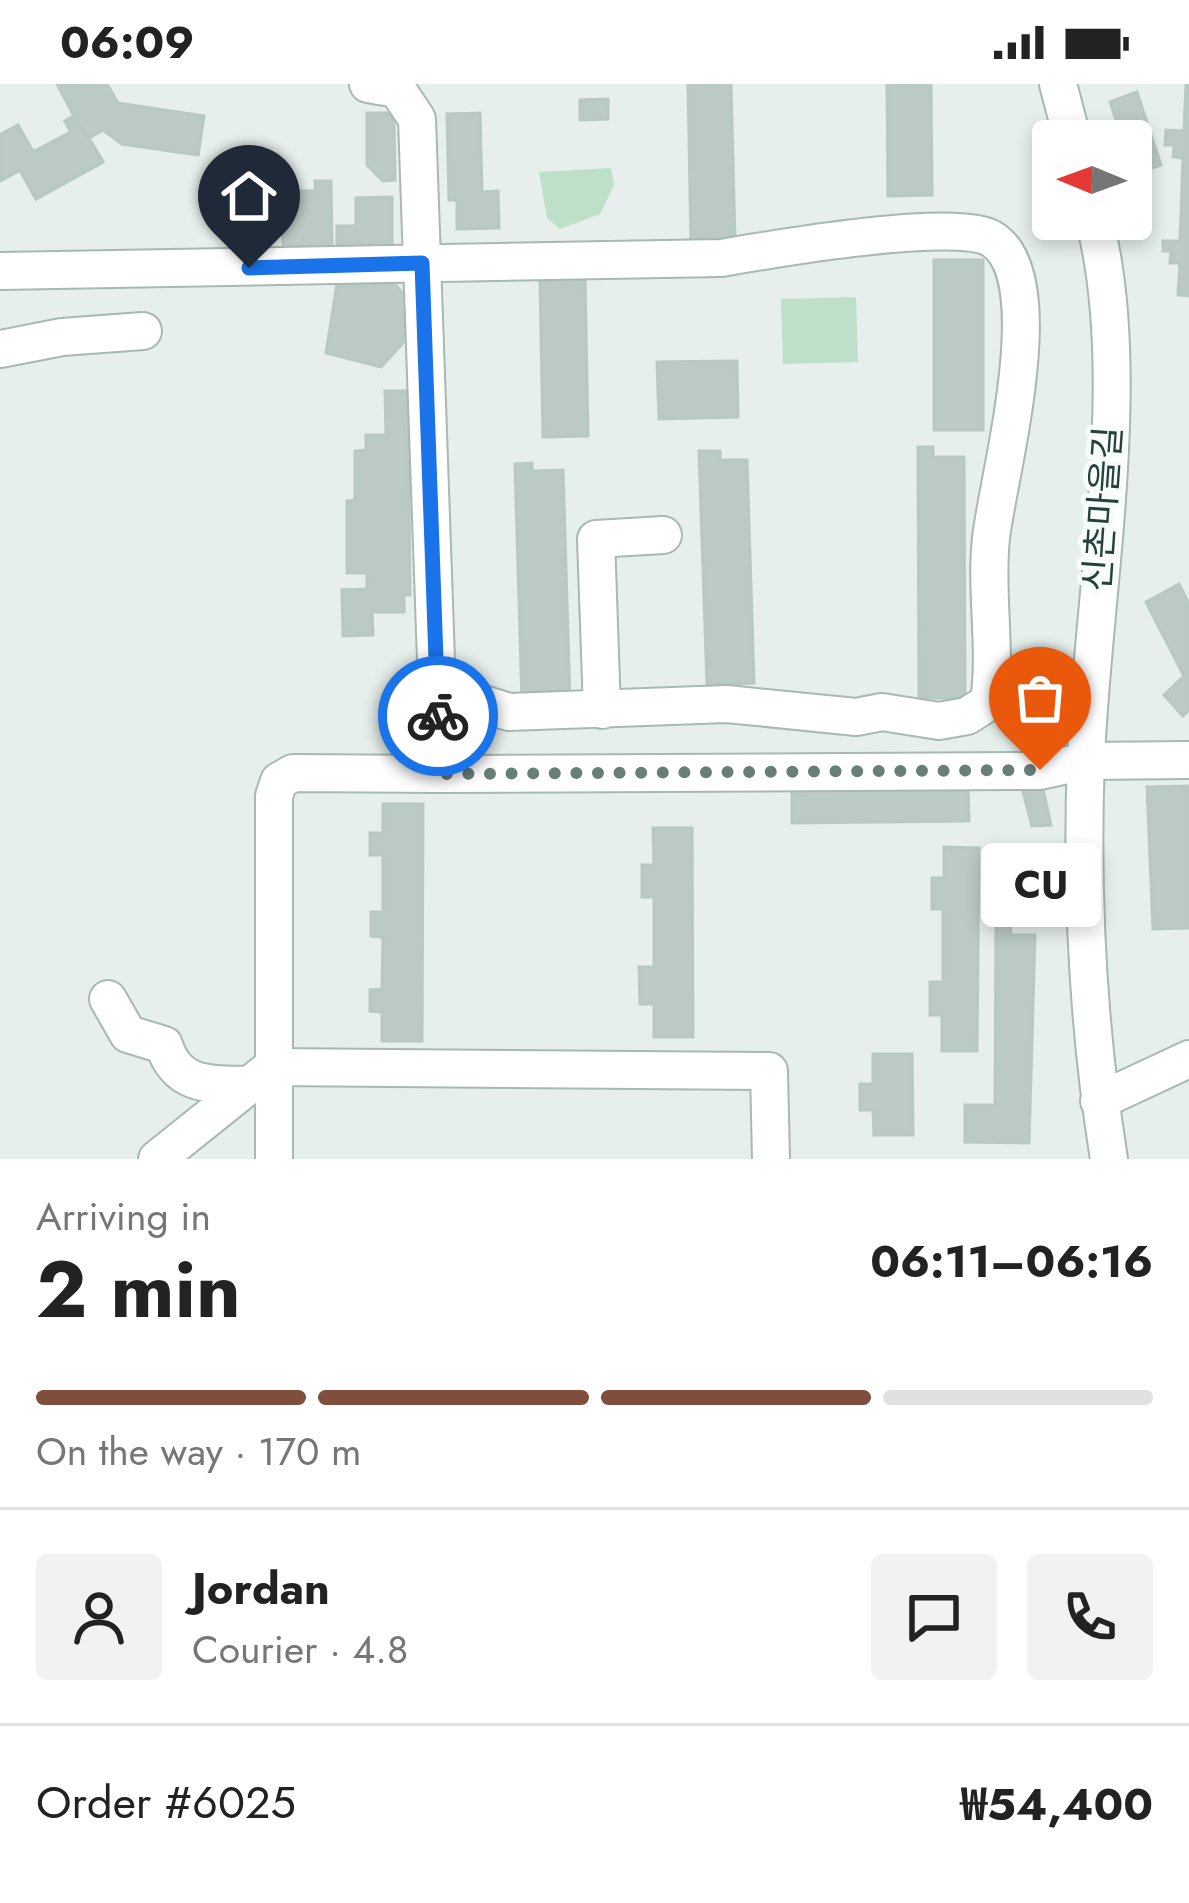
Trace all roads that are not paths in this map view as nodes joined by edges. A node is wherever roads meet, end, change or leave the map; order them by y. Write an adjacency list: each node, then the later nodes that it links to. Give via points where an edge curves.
1 (368, 84): 5 (street, via 397,89 417,119)
2 (1058, 84): 3 (street)
3 (1067, 120)
4 (1099, 240): 13 (street, 신촌마을길, via 1109,278 1109,402)
5 (422, 263): 6 (street); 11 (street, via 721,258 955,232 990,237 1006,254 1023,310 990,542 989,702 939,721 728,704); 14 (street)
6 (0, 271)
7 (143, 331): 8 (street)
8 (0, 349)
9 (663, 535): 11 (street, via 596,538)
10 (477, 702): 11 (street, via 509,712)
11 (602, 710)
12 (1189, 760): 13 (street)
13 (1086, 761): 14 (street, via 1040,770); 18 (street, 신촌마을길)
14 (440, 774): 17 (street, via 293,773 279,782)
15 (108, 999): 17 (street, via 128,1034 164,1045 170,1063 196,1084)
16 (1189, 1059): 18 (street)
17 (261, 1076): 19 (street); 20 (street); 21 (street, via 769,1071)
18 (1099, 1101): 22 (street, 신촌마을길)
19 (157, 1159)
20 (274, 1159)
21 (771, 1159)
22 (1108, 1159)

